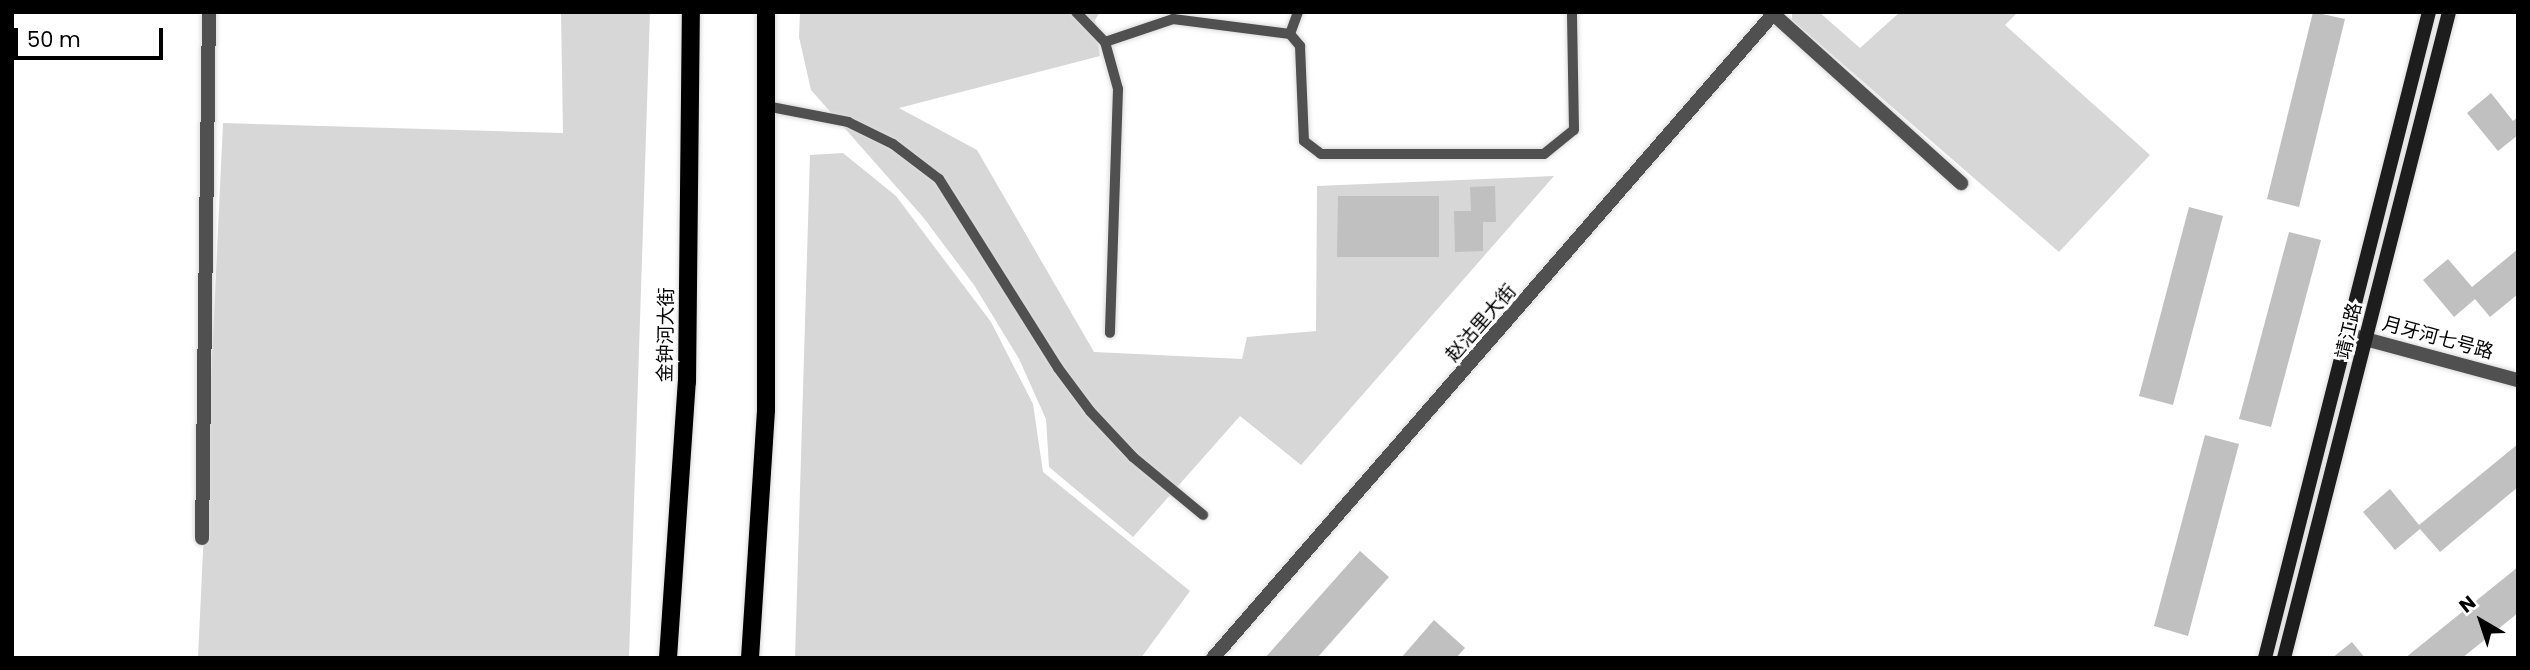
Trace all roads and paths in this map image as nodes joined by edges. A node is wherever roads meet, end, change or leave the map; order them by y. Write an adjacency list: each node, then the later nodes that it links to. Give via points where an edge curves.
1 (209, 12): 19 (street)
2 (691, 12): 20 (main road, 金钟河大街, via 687,382)
3 (766, 12): 12 (main road)
4 (1076, 12): 11 (lane)
5 (1298, 12): 10 (lane)
6 (1572, 12): 10 (lane, via 1574,130 1544,154 1321,155 1304,141 1300,46)
7 (2428, 12): 15 (main road, 靖江路)
8 (2449, 12): 16 (main road, 靖江路)
9 (1773, 14): 13 (street); 22 (street, 赵沽里大街)
10 (1290, 34): 11 (lane, via 1173,19)
11 (1105, 42): 14 (lane, via 1118,89)
12 (766, 106): 18 (lane, via 848,122 893,144 939,179 1090,411 1133,457); 21 (main road, via 766,410)
13 (1961, 183)
14 (1110, 333)
15 (2347, 334): 16 (street, 月牙河七号路); 23 (main road, 靖江路)
16 (2366, 339): 17 (street, 月牙河七号路); 24 (main road, 靖江路)
17 (2518, 380)
18 (1203, 515)
19 (202, 538)
20 (668, 658)
21 (750, 658)
22 (1213, 658)
23 (2265, 658)
24 (2284, 658)

